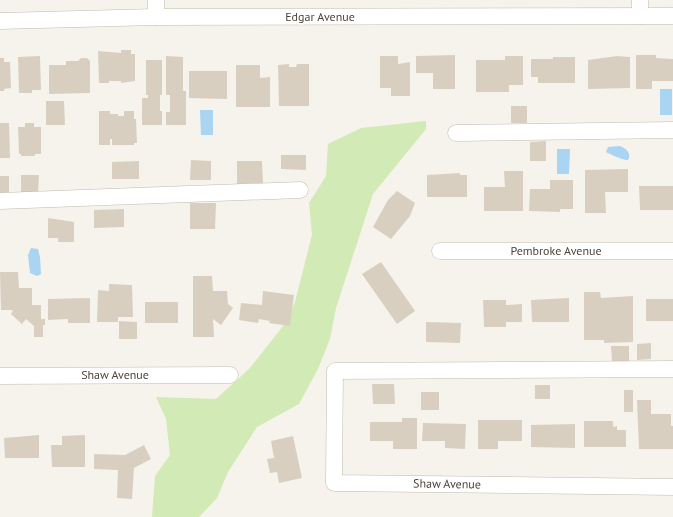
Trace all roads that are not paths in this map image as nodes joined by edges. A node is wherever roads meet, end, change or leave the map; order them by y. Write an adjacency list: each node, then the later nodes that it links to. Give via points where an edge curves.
1 (156, 0): 5 (street)
2 (640, 0): 3 (street)
3 (640, 16): 4 (street, Edgar Avenue); 5 (street, Edgar Avenue)
4 (673, 16)
5 (156, 17): 6 (street, Edgar Avenue)
6 (0, 22)
7 (673, 130): 8 (street)
8 (456, 133)
9 (300, 190): 10 (street)
10 (0, 201)
11 (440, 251): 12 (street, Pembroke Avenue)
12 (673, 251)
13 (673, 369): 16 (street, Shaw Avenue, via 335,371 334,483)
14 (230, 375): 15 (street, Shaw Avenue)
15 (0, 376)
16 (673, 487)

